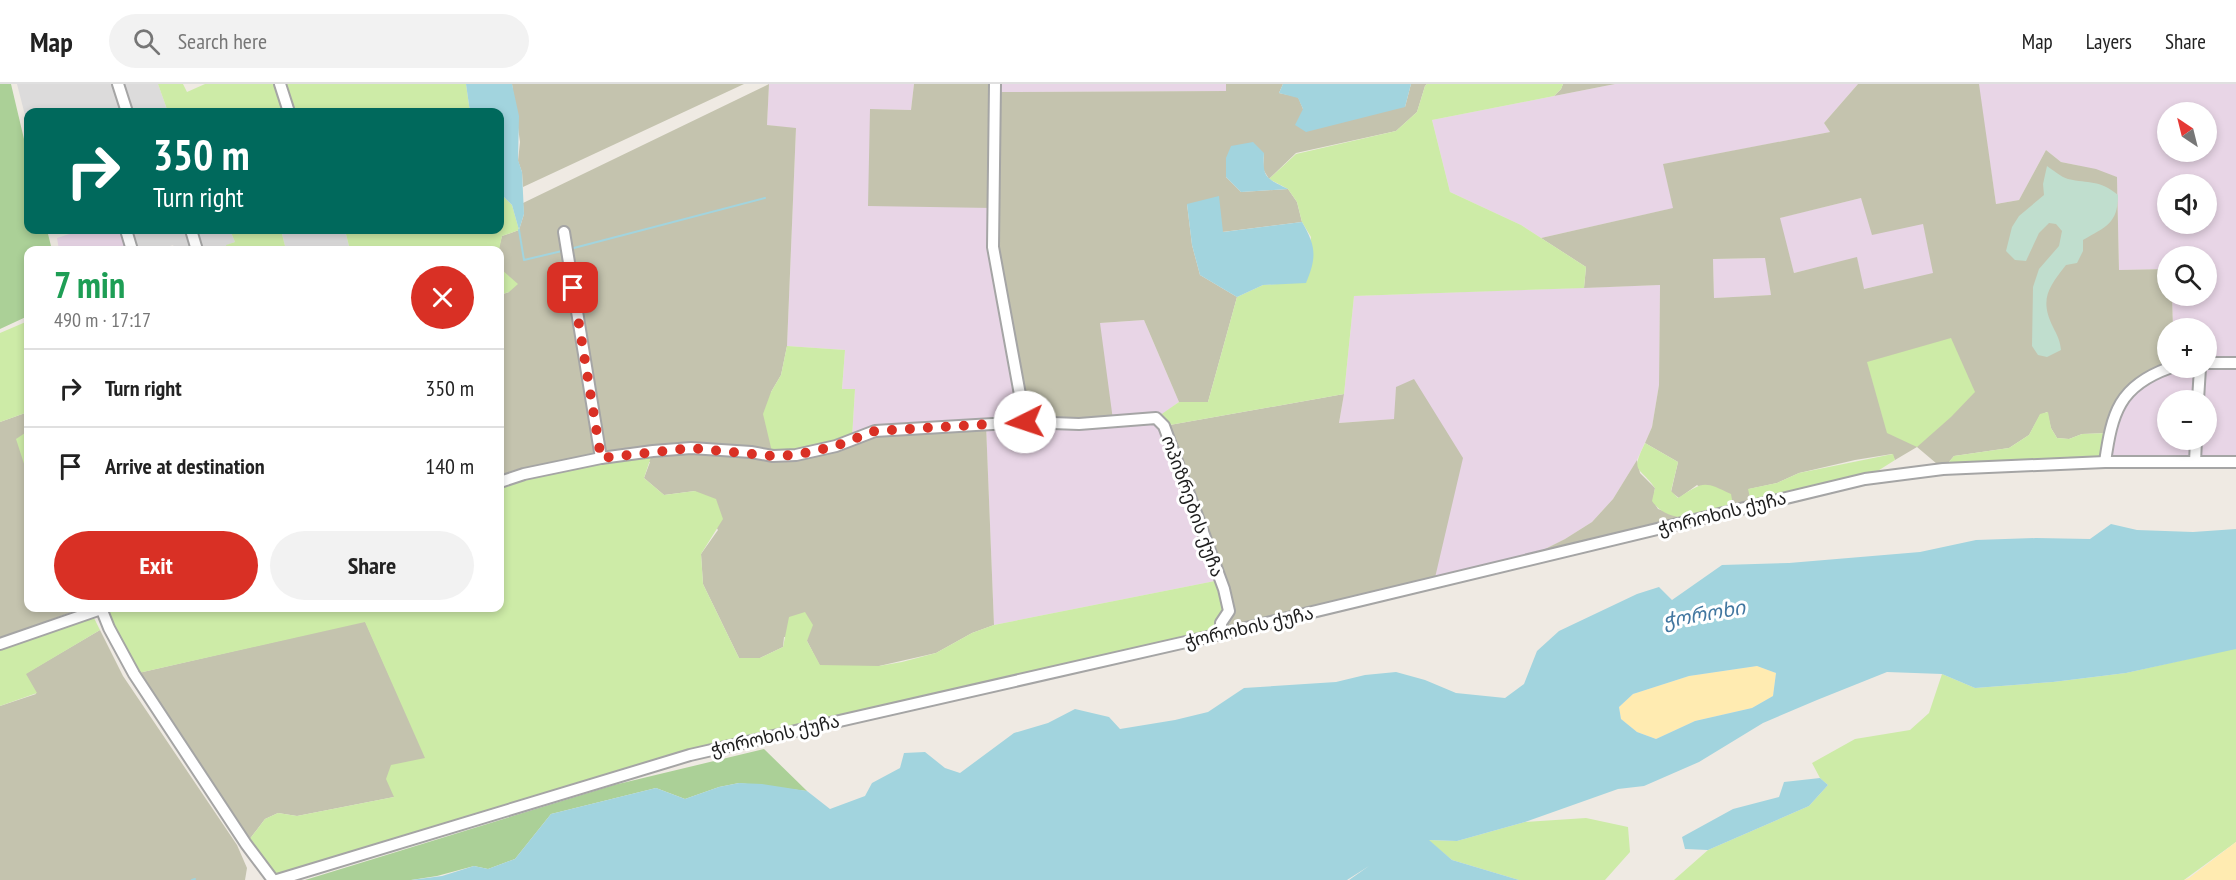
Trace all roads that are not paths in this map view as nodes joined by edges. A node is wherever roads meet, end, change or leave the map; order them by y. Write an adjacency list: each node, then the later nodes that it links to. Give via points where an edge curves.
1 (118, 84): 4 (street)
2 (280, 84): 5 (street)
3 (995, 84): 10 (street, via 993,247)
4 (127, 108)
5 (288, 108)
6 (564, 232): 12 (street)
7 (2217, 363): 8 (street)
8 (2236, 363)
9 (2157, 373): 13 (street, via 2137,382 2126,394 2110,433)
10 (1025, 422): 12 (street, ოპიზრების ქუჩა, via 875,431 836,446 796,455 691,448); 19 (street, ოპიზრების ქუჩა, via 1079,424 1156,418 1164,426 1224,589 1229,610 1221,623)
11 (2196, 450): 14 (street)
12 (601, 458): 16 (street, ოპიზრების ქუჩა)
13 (2106, 462): 14 (street, ჭოროხის ქუჩა); 19 (street, ჭოროხის ქუჩა, via 1943,469 1865,479)
14 (2195, 462): 15 (street, ჭოროხის ქუჩა)
15 (2236, 462)
16 (504, 481)
17 (91, 612): 20 (street)
18 (103, 612): 21 (street, via 134,674 246,844)
19 (1221, 634): 21 (street, ჭოროხის ქუჩა, via 690,755)
20 (0, 644)
21 (275, 880)

